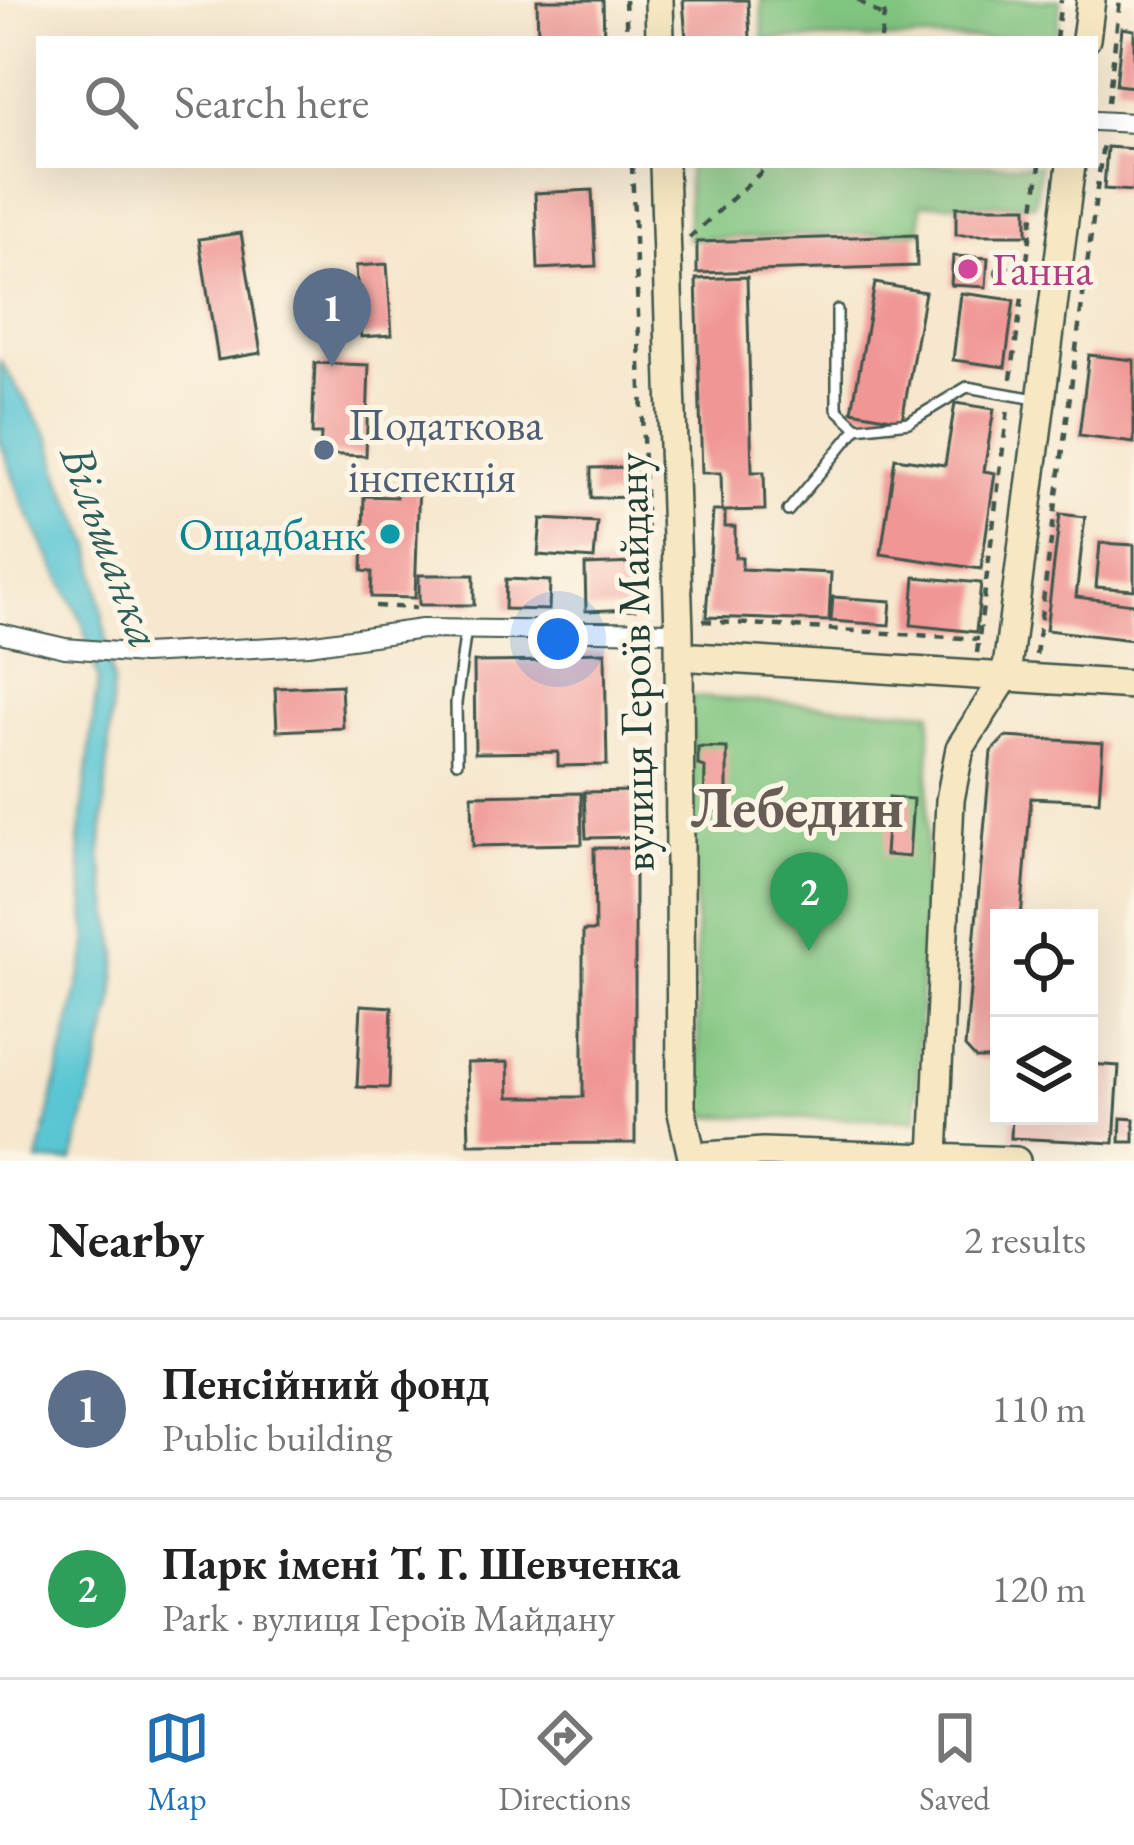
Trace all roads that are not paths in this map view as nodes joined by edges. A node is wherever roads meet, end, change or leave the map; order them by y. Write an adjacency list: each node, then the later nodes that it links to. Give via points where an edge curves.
1 (658, 0): 3 (main road)
2 (1091, 0): 4 (main road)
3 (660, 36)
4 (1086, 36)
5 (1100, 121): 6 (street)
6 (1134, 123)
7 (664, 168): 16 (main road, вулиця Героїв Майдану)
8 (1071, 168): 10 (main road)
9 (1001, 272): 10 (lane)
10 (1056, 279): 12 (main road)
11 (836, 310): 13 (lane, via 837,409)
12 (1041, 400): 13 (lane, via 968,387 908,422); 18 (main road)
13 (857, 428): 14 (lane)
14 (788, 511)
15 (466, 628): 16 (street); 17 (street, via 143,654); 20 (lane)
16 (672, 631): 18 (main road); 22 (main road, вулиця Героїв Майдану, via 681,1108)
17 (0, 633)
18 (1020, 677): 19 (main road); 21 (main road, via 960,748 950,800)
19 (1134, 685)
20 (457, 762)
21 (934, 1157): 22 (main road, via 763,1152); 23 (main road)
22 (691, 1159)
23 (1016, 1161)

